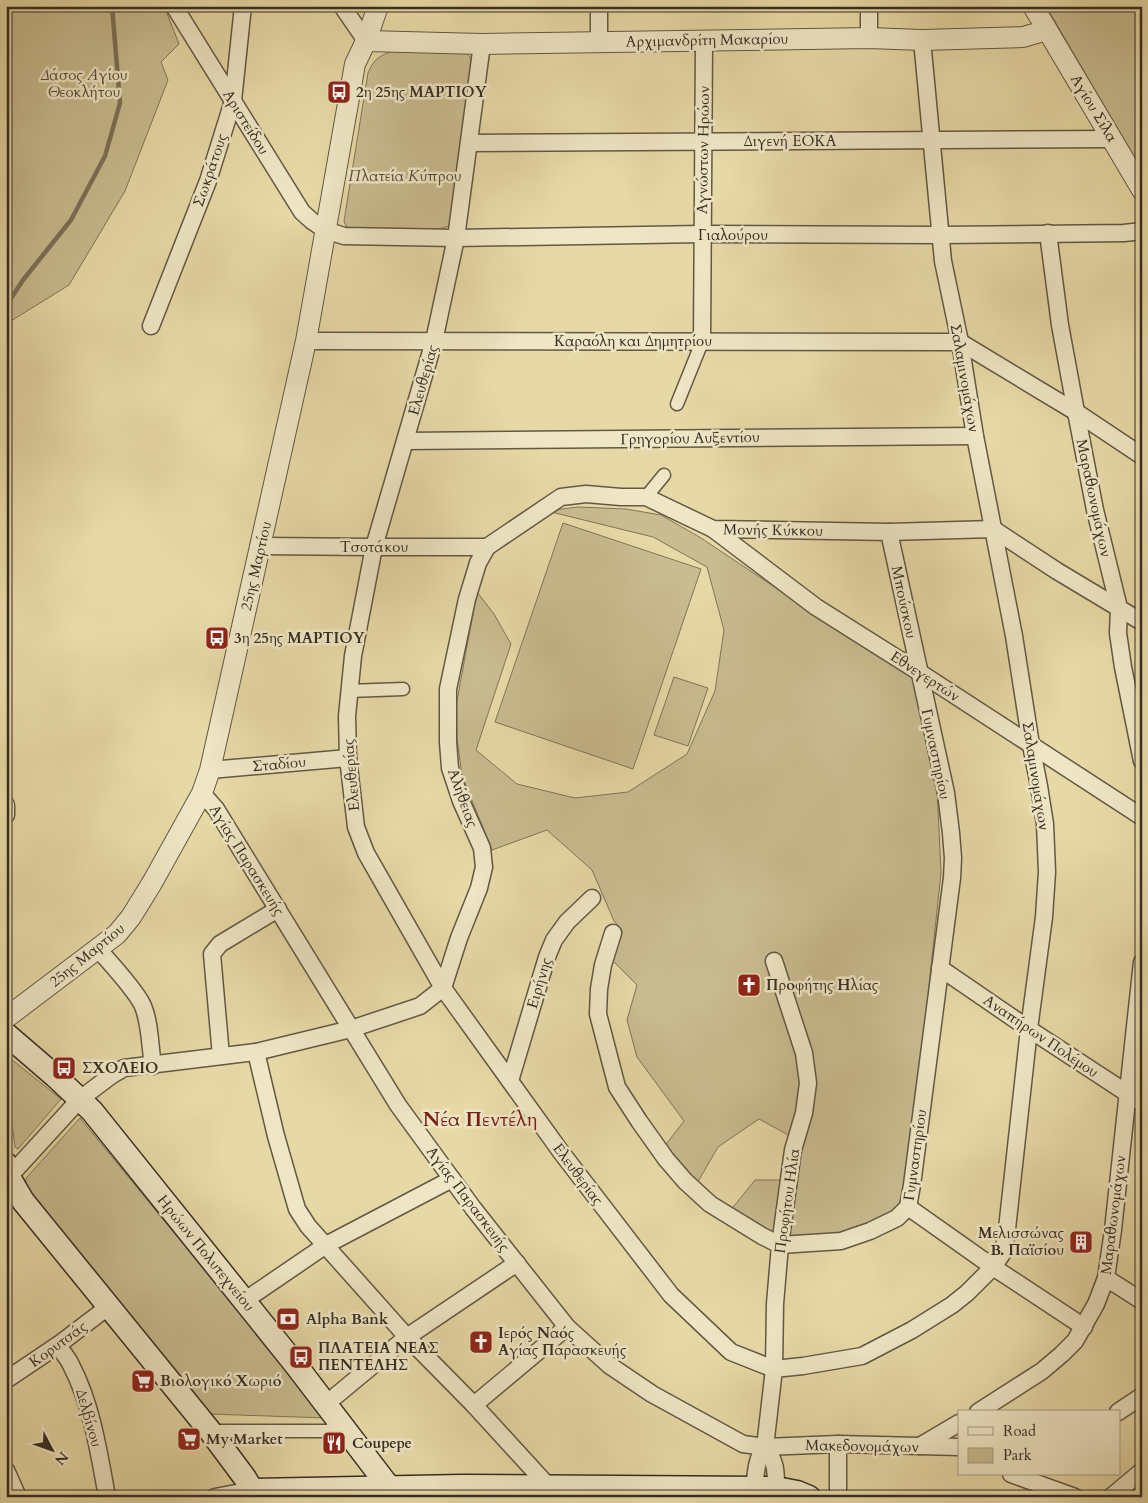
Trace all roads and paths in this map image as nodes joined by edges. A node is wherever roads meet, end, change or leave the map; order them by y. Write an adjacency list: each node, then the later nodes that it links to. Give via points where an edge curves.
1 (174, 6): 15 (street, Αριστείδου)
2 (243, 6): 15 (street, Σωκράτους)
3 (342, 6): 11 (street)
4 (378, 6): 11 (street, 25ης Μαρτίου)
5 (599, 6): 12 (street)
6 (869, 6): 9 (street)
7 (1033, 6): 8 (street, Αγίου Σίλα)
8 (1045, 27): 10 (street, Αρχιμανδρίτη Μακαρίου, via 1022,37); 16 (street, Αγίου Σίλα)
9 (869, 38): 10 (street, Αρχιμανδρίτη Μακαρίου); 13 (street, Αρχιμανδρίτη Μακαρίου)
10 (922, 40): 17 (street, Σαλαμινομάχων)
11 (366, 41): 14 (street, Αρχιμανδρίτη Μακαρίου); 21 (street, 25ης Μαρτίου, via 355,64)
12 (599, 41): 13 (street, Αρχιμανδρίτη Μακαρίου); 14 (street, Αρχιμανδρίτη Μακαρίου)
13 (704, 41): 18 (street, Αγνώστων Ηρώων)
14 (482, 44): 19 (street, Ελευθερίας)
15 (233, 101): 21 (street, Αριστείδου, via 302,212); 27 (street, Σωκράτους, via 208,181)
16 (1112, 139): 17 (street, Διγενή ΕΟΚΑ); 20 (street, Αγίου Σίλα)
17 (931, 140): 18 (street, Διγενή ΕΟΚΑ); 25 (street, Σαλαμινομάχων)
18 (703, 141): 19 (street, Διγενή ΕΟΚΑ); 24 (street, Αγνώστων Ηρώων)
19 (469, 143): 26 (street, Ελευθερίας)
20 (1142, 190)
21 (325, 230): 26 (street, Γιαλούρου, via 344,236); 28 (street, 25ης Μαρτίου)
22 (1142, 231): 23 (street, Γιαλούρου)
23 (1048, 233): 25 (street, Γιαλούρου); 33 (street, Μαραθωνομάχων)
24 (702, 234): 25 (street, Γιαλούρου); 26 (street, Γιαλούρου); 30 (street, Αγνώστων Ηρώων)
25 (941, 235): 31 (street, Σαλαμινομάχων)
26 (456, 238): 29 (street, Ελευθερίας)
27 (151, 326)
28 (306, 341): 29 (street, Καραόλη και Δημητρίου); 42 (street, 25ης Μαρτίου)
29 (434, 341): 30 (street, Καραόλη και Δημητρίου); 35 (street, Ελευθερίας)
30 (702, 342): 31 (street, Καραόλη και Δημητρίου); 32 (street, Αγνώστων Ηρώων)
31 (960, 342): 33 (street); 34 (street, Σαλαμινομάχων)
32 (677, 404)
33 (1076, 412): 36 (street); 45 (street, Μαραθωνομάχων)
34 (975, 436): 35 (street, Γρηγορίου Αυξεντίου); 40 (street, Σαλαμινομάχων)
35 (405, 441): 43 (street, Ελευθερίας)
36 (1142, 456)
37 (664, 475): 38 (street)
38 (646, 497): 39 (street, Μονής Κύκκου); 44 (street, Μονής Κύκκου, via 586,494 561,497)
39 (713, 529): 41 (street, Μονής Κύκκου); 47 (street, Εθνεγερτών, via 816,607)
40 (993, 529): 41 (street, Μονής Κύκκου); 45 (street); 50 (street, Σαλαμινομάχων)
41 (889, 532): 47 (street, Μπούσκου)
42 (260, 546): 43 (street, Τσοτάκου); 53 (street, 25ης Μαρτίου)
43 (374, 547): 44 (street, Τσοτάκου); 49 (street, Ελευθερίας)
44 (487, 547): 65 (street, Αλήθειας, via 478,563 467,599 448,689 450,768 482,848 484,867)
45 (1119, 608): 46 (street); 52 (street, Μαραθωνομάχων, via 1118,633 1123,667)
46 (1142, 622)
47 (918, 672): 50 (street, Εθνεγερτών); 64 (street, Γυμναστηρίου, via 946,793 953,858)
48 (403, 689): 49 (street)
49 (349, 691): 51 (street, Ελευθερίας)
50 (1031, 745): 57 (street, Εθνεγερτών); 68 (street, Σαλαμινομάχων, via 1044,824 1047,872)
51 (348, 758): 53 (street, Σταδίου); 65 (street, Ελευθερίας, via 356,826 366,853)
52 (1142, 761)
53 (210, 770): 54 (street, 25ης Μαρτίου)
54 (202, 793): 59 (street, Αγίας Παρασκευής, via 216,809); 61 (street, 25ης Μαρτίου, via 132,917)
55 (6, 805): 56 (street)
56 (6, 815)
57 (1142, 817)
58 (592, 898): 73 (street, Ειρήνης, via 554,940)
59 (278, 909): 67 (street, Αγίας Παρασκευής); 71 (street, via 220,944 212,954)
60 (613, 933): 80 (street, via 599,989 598,1014 617,1087 639,1122 685,1180 710,1204)
61 (98, 949): 66 (street, 25ης Μαρτίου); 72 (street, via 143,1005)
62 (774, 961): 80 (street, Προφήτου Ηλία, via 804,1053 808,1083 804,1113 793,1150)
63 (1142, 962): 74 (street, Μαραθωνομάχων)
64 (940, 968): 68 (street, Αναπήρων Πολέμου); 79 (street, Γυμναστηρίου)
65 (443, 988): 67 (street, via 420,1006); 73 (street, Ελευθερίας)
66 (6, 1018)
67 (351, 1029): 70 (street); 78 (street, Αγίας Παρασκευής, via 398,1105)
68 (1029, 1029): 74 (street, Αναπήρων Πολέμου); 83 (street, Σαλαμινομάχων, via 1006,1238 1002,1254)
69 (6, 1034): 75 (main road, Ηρώων Πολυτεχνείου)
70 (256, 1052): 71 (street); 81 (street, via 297,1209)
71 (221, 1056): 72 (street)
72 (153, 1066): 75 (street, via 124,1068)
73 (510, 1081): 92 (street, Ελευθερίας, via 672,1295 731,1352)
74 (1127, 1094): 76 (street, Αναπήρων Πολέμου); 84 (street, Μαραθωνομάχων)
75 (80, 1099): 77 (street); 85 (main road, Ηρώων Πολυτεχνείου)
76 (1142, 1103)
77 (7, 1174): 87 (main road, via 22,1202)
78 (452, 1179): 81 (street); 82 (street, Αγίας Παρασκευής)
79 (908, 1207): 80 (street, Γυμναστηρίου, via 898,1218 855,1237); 83 (street)
80 (780, 1245): 92 (street, Προφήτου Ηλία)
81 (326, 1246): 85 (street); 90 (street)
82 (517, 1263): 88 (street, Αγίας Παρασκευής); 90 (street)
83 (993, 1267): 89 (street); 92 (street, Σαλαμινομάχων, via 952,1305 862,1356)
84 (1106, 1278): 86 (street); 89 (street, Μαραθωνομάχων)
85 (244, 1301): 95 (main road, Ηρώων Πολυτεχνείου)
86 (1142, 1301)
87 (108, 1307): 91 (street, Κορυτσάς); 101 (main road)
88 (567, 1327): 96 (street); 103 (street, Αγίας Παρασκευής, via 609,1365 652,1394 743,1444)
89 (1084, 1327): 97 (street, Μαραθωνομάχων, via 1075,1341 1042,1371)
90 (407, 1337): 95 (street); 96 (street)
91 (58, 1345): 93 (street, Κορυτσάς); 118 (street, Δελβίνου, via 71,1363 84,1396)
92 (774, 1369): 103 (street, Προφήτου Ηλία)
93 (6, 1380)
94 (1142, 1396): 98 (street)
95 (326, 1404): 100 (main road, Ηρώων Πολυτεχνείου)
96 (474, 1405): 111 (street)
97 (981, 1410)
98 (1120, 1411)
99 (958, 1424): 104 (street)
100 (341, 1425): 101 (street, via 327,1431); 106 (main road, Ηρώων Πολυτεχνείου)
101 (210, 1431): 116 (main road, via 245,1478)
102 (838, 1444): 103 (street, Μακεδονομάχων); 104 (street, Μακεδονομάχων); 121 (street)
103 (765, 1447): 113 (street, via 776,1469)
104 (919, 1447): 105 (street, Μακεδονομάχων)
105 (958, 1447)
106 (365, 1457): 110 (main road, Ηρώων Πολυτεχνείου); 112 (main road, via 358,1475)
107 (6, 1470): 117 (street)
108 (1142, 1472): 123 (street)
109 (1017, 1476): 122 (street)
110 (389, 1487): 112 (main road); 114 (main road)
111 (548, 1487): 114 (main road); 115 (main road)
112 (347, 1488): 116 (main road)
113 (765, 1488): 115 (main road); 120 (main road)
114 (462, 1491)
115 (626, 1492)
116 (251, 1494): 119 (street)
117 (18, 1497)
118 (107, 1497)
119 (215, 1497)
120 (809, 1497)
121 (838, 1497)
122 (1075, 1497)
123 (1112, 1497)

